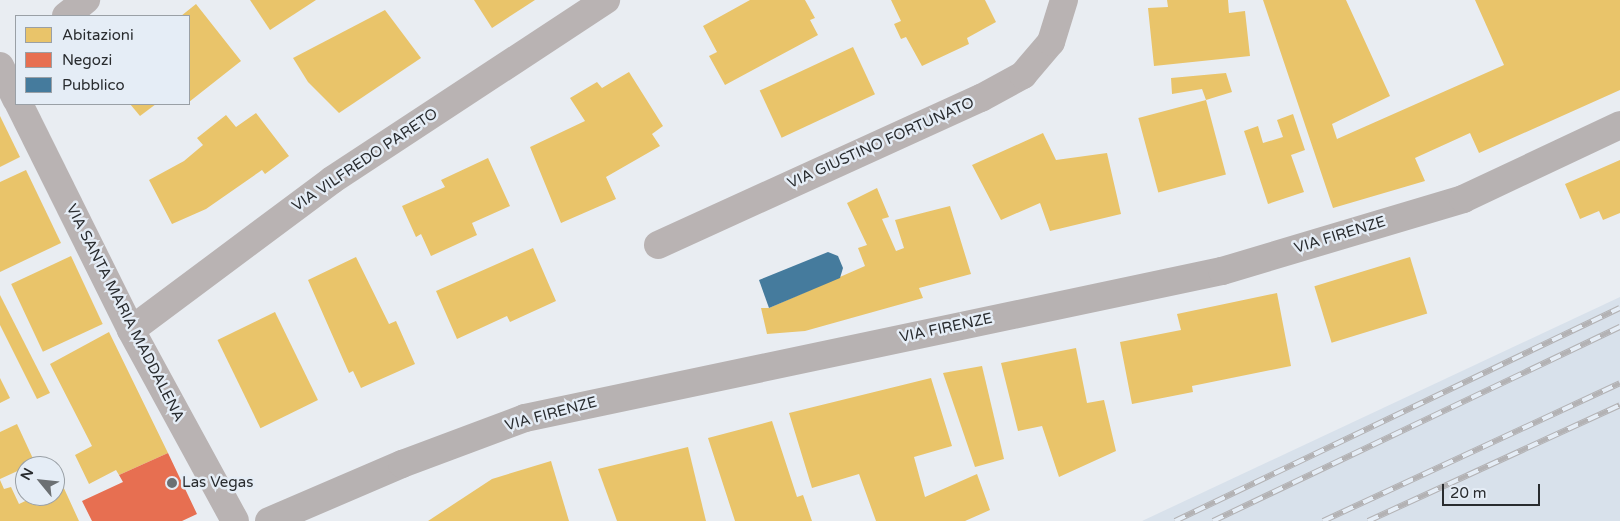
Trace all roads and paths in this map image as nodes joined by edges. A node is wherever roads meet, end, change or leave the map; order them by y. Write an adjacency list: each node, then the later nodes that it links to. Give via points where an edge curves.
1 (86, 0): 4 (street)
2 (606, 0): 10 (street, VIA VILFREDO PARETO, via 332,180)
3 (1064, 0): 9 (street, VIA GIUSTINO FORTUNATO, via 1051,42 1023,75 981,98)
4 (67, 15)
5 (6, 64): 6 (street)
6 (15, 96)
7 (19, 105): 10 (street, VIA SANTA MARIA MADDALENA)
8 (1620, 125): 12 (main road, VIA FIRENZE, via 1463,199 1222,271 525,418 402,464)
9 (658, 245)
10 (131, 330): 11 (street, VIA SANTA MARIA MADDALENA)
11 (235, 521)
12 (269, 521)

